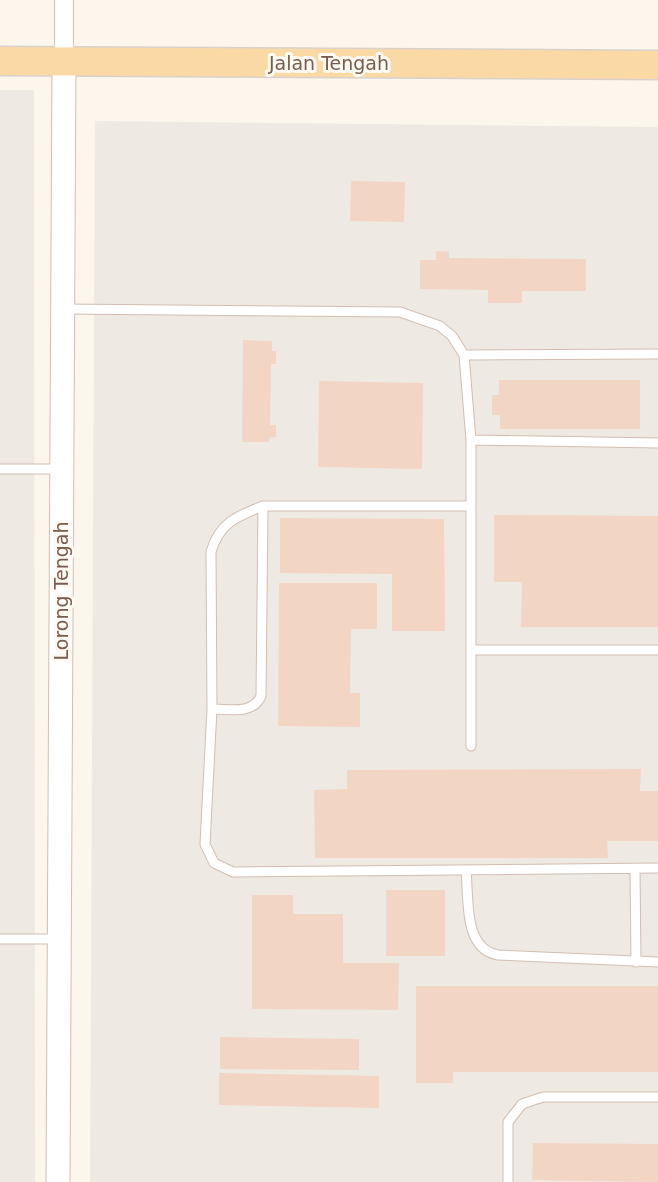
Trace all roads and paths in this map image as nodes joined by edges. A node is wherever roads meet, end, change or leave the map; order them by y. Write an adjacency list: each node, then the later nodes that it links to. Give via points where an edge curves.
1 (64, 0): 3 (street, Lorong Tengah)
2 (0, 61): 3 (main road, Jalan Tengah)
3 (64, 61): 4 (main road, Jalan Tengah); 5 (street, Lorong Tengah)
4 (658, 65)
5 (62, 309): 7 (lane, via 400,312 440,326); 10 (street, Lorong Tengah)
6 (658, 354): 7 (lane)
7 (464, 355): 8 (lane)
8 (471, 440): 9 (lane); 13 (lane)
9 (658, 443)
10 (62, 468): 11 (lane); 22 (street, Lorong Tengah)
11 (0, 470)
12 (262, 506): 13 (lane); 16 (lane, via 231,519 211,552); 16 (lane, via 261,695 248,709)
13 (471, 506): 14 (lane)
14 (471, 650): 15 (lane); 17 (lane)
15 (658, 650)
16 (212, 709): 20 (lane, via 205,844 208,855 223,869)
17 (471, 746)
18 (658, 868): 19 (lane)
19 (635, 869): 20 (lane); 23 (lane)
20 (466, 870): 23 (lane, via 473,939 483,951 498,956)
21 (0, 939): 22 (lane)
22 (59, 939): 26 (street, Lorong Tengah)
23 (636, 962): 24 (lane)
24 (658, 962)
25 (658, 1097): 27 (lane, via 544,1097 522,1104 508,1122)
26 (58, 1182)
27 (508, 1182)

